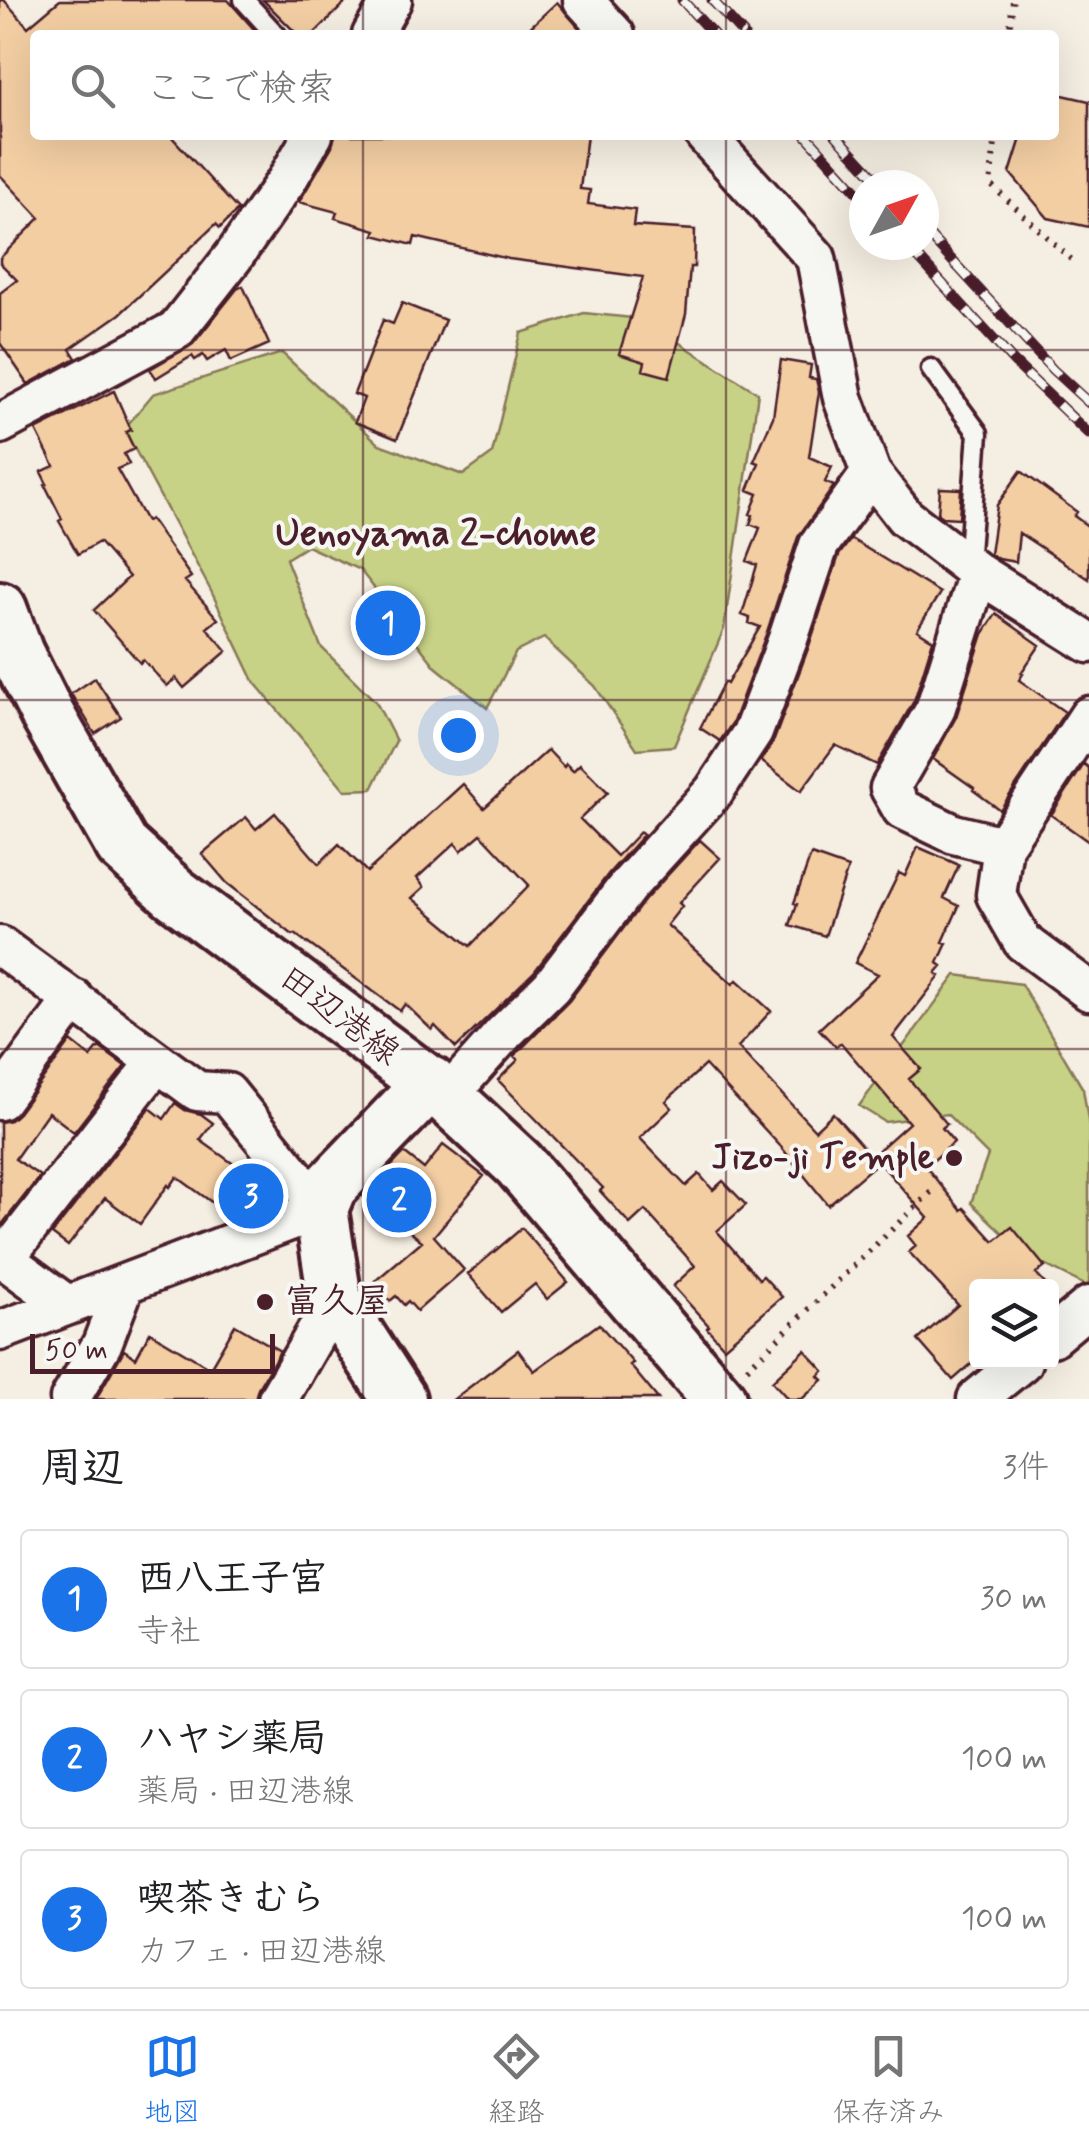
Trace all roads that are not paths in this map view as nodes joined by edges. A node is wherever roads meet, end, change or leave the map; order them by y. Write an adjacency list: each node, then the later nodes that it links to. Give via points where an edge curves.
1 (244, 0): 4 (lane)
2 (392, 0): 5 (street)
3 (584, 0): 6 (street)
4 (271, 30)
5 (375, 30)
6 (611, 30)
7 (310, 140): 10 (street, via 176,330)
8 (710, 140): 11 (street, via 816,258 843,398)
9 (931, 369): 12 (lane, via 978,432)
10 (0, 424)
11 (872, 473): 12 (street, via 905,517); 21 (street, via 820,545 753,732 714,791 551,987)
12 (973, 569): 14 (street); 16 (street, via 935,710 890,788 902,809 954,834)
13 (4, 635): 21 (main road, 田辺港線, via 122,846 174,893)
14 (1089, 643)
15 (1089, 716): 16 (street)
16 (1003, 846): 18 (street, via 996,896 1023,942)
17 (0, 946): 19 (street)
18 (1089, 991)
19 (74, 999): 20 (street); 22 (street)
20 (157, 1062): 23 (street, via 198,1091 227,1093); 24 (street)
21 (438, 1090): 23 (main road, via 330,1187); 32 (main road, 田辺港線, via 519,1164)
22 (0, 1100)
23 (321, 1209): 25 (street); 26 (main road)
24 (2, 1258): 27 (street)
25 (125, 1284): 27 (street); 33 (street, via 102,1344)
26 (335, 1300): 34 (street); 35 (main road)
27 (68, 1305): 29 (street)
28 (1089, 1306): 30 (street)
29 (0, 1331)
30 (1059, 1331)
31 (1013, 1369): 36 (street)
32 (717, 1398)
33 (70, 1399)
34 (278, 1399)
35 (399, 1399)
36 (977, 1399)

